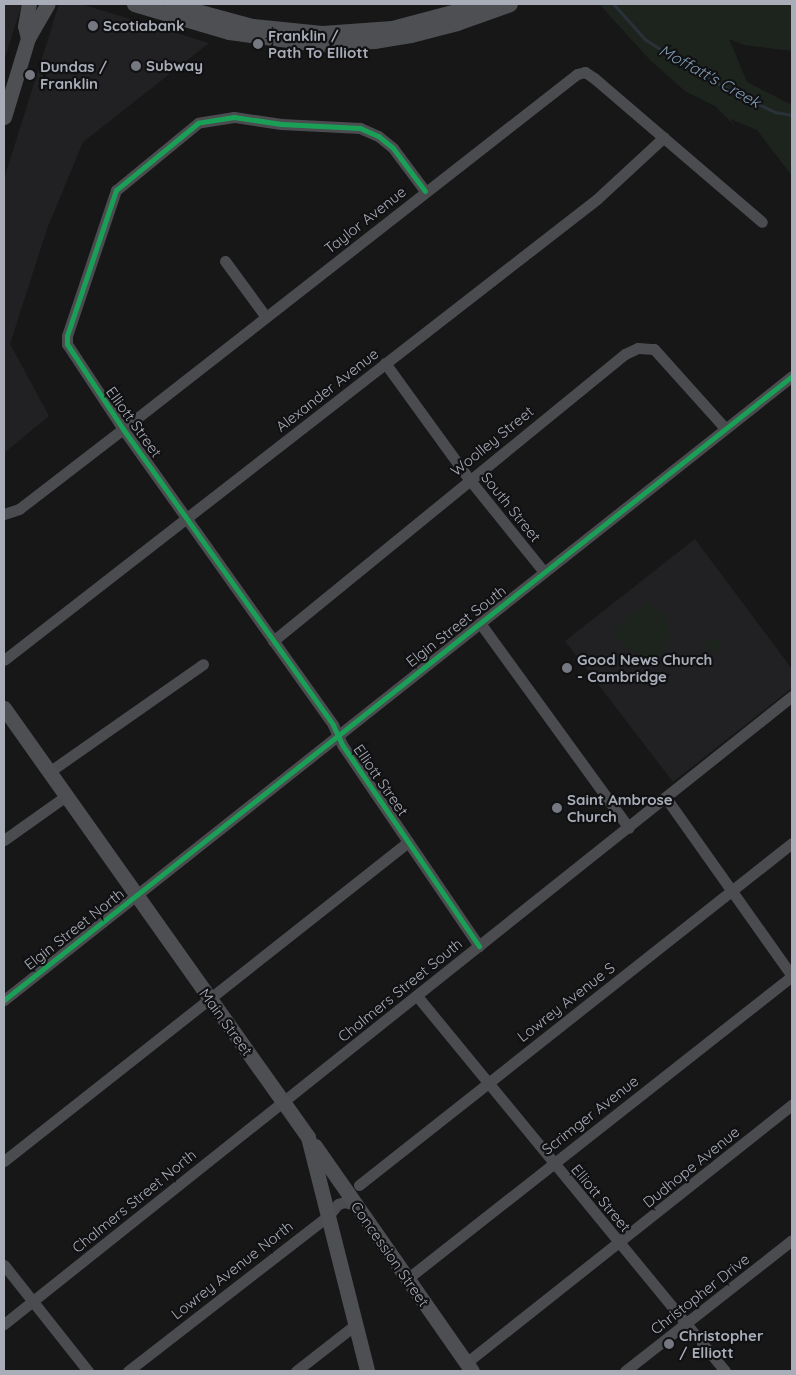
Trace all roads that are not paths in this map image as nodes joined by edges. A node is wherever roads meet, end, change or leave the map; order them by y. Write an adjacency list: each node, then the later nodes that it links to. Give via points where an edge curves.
1 (29, 4): 7 (main road, via 25,26)
2 (48, 4): 7 (main road)
3 (134, 4): 6 (main road, via 231,32 317,44 394,38)
4 (171, 4): 6 (main road, via 252,26 322,33 392,28)
5 (510, 4): 6 (main road)
6 (481, 7)
7 (28, 38): 8 (main road)
8 (4, 117)
9 (664, 137): 10 (street, Taylor Avenue, via 584,72 577,74); 11 (street, Taylor Avenue); 14 (street, Alexander Avenue, via 596,199)
10 (426, 191): 13 (street, Taylor Avenue); 17 (street, Elliott Street, via 393,148 360,128 222,117 190,128 116,190 67,336 70,353)
11 (762, 222)
12 (226, 261): 13 (street)
13 (266, 317): 17 (street, Taylor Avenue)
14 (386, 363): 18 (street, South Street); 20 (street, Alexander Avenue)
15 (792, 376): 16 (street, Elgin Street South)
16 (725, 428): 18 (street, Woolley Street, via 654,349 638,348 620,357); 21 (street, Elgin Street South)
17 (123, 429): 19 (street, Taylor Avenue, via 19,509); 20 (street, Elliott Street)
18 (469, 479): 21 (street, South Street); 23 (street, Woolley Street)
19 (4, 514)
20 (187, 518): 23 (street, Elliott Street); 24 (street, Alexander Avenue)
21 (544, 572): 22 (street, Elgin Street South)
22 (480, 623): 28 (street, Elgin Street South); 32 (street)
23 (273, 641): 28 (street, Elliott Street)
24 (4, 660)
25 (203, 664): 29 (street)
26 (792, 696): 31 (street, Chalmers Street South)
27 (4, 710): 29 (main road, Main Street)
28 (338, 736): 34 (street, Elliott Street); 37 (street, Elgin Street South)
29 (49, 772): 30 (main road, Main Street)
30 (66, 796): 33 (street); 37 (main road, Main Street)
31 (666, 798): 32 (street, Chalmers Street South); 36 (street)
32 (629, 828): 38 (street, Chalmers Street South)
33 (4, 840)
34 (408, 842): 38 (street, Elliott Street); 41 (street)
35 (792, 843): 36 (street, Lowrey Avenue S)
36 (732, 891): 39 (street); 43 (street, Lowrey Avenue S)
37 (136, 896): 41 (main road, Main Street); 42 (street, Elgin Street North)
38 (480, 946): 40 (street, Chalmers Street South)
39 (792, 976): 48 (street, Scrimger Avenue)
40 (417, 996): 43 (street, Elliott Street); 44 (street, Chalmers Street South)
41 (209, 999): 44 (main road, Main Street); 47 (street)
42 (4, 1000)
43 (486, 1084): 48 (street, Elliott Street); 49 (street, Lowrey Avenue S)
44 (284, 1102): 46 (main road, Main Street); 56 (street, Chalmers Street North)
45 (792, 1106): 53 (street, Dudhope Avenue)
46 (308, 1136): 50 (main road, Concession Street); 51 (main road, Main Street)
47 (4, 1160)
48 (553, 1164): 53 (street, Elliott Street); 55 (street, Scrimger Avenue)
49 (359, 1185)
50 (356, 1205): 51 (street, Lowrey Avenue North, via 344,1202); 55 (main road, Concession Street)
51 (329, 1215): 58 (main road, Main Street); 62 (street, Lowrey Avenue North)
52 (792, 1240): 59 (street, Christopher Drive)
53 (619, 1244): 59 (street, Elliott Street); 60 (street, Dudhope Avenue)
54 (4, 1265): 56 (street)
55 (407, 1279): 60 (main road, Concession Street)
56 (32, 1301): 57 (street, Chalmers Street North); 61 (street)
57 (4, 1324)
58 (356, 1324): 63 (street); 64 (main road, Main Street)
59 (685, 1324): 65 (street, Christopher Drive); 66 (street, Elliott Street)
60 (469, 1367)
61 (88, 1371)
62 (128, 1371)
63 (296, 1371)
64 (367, 1371)
65 (625, 1371)
66 (725, 1371)

